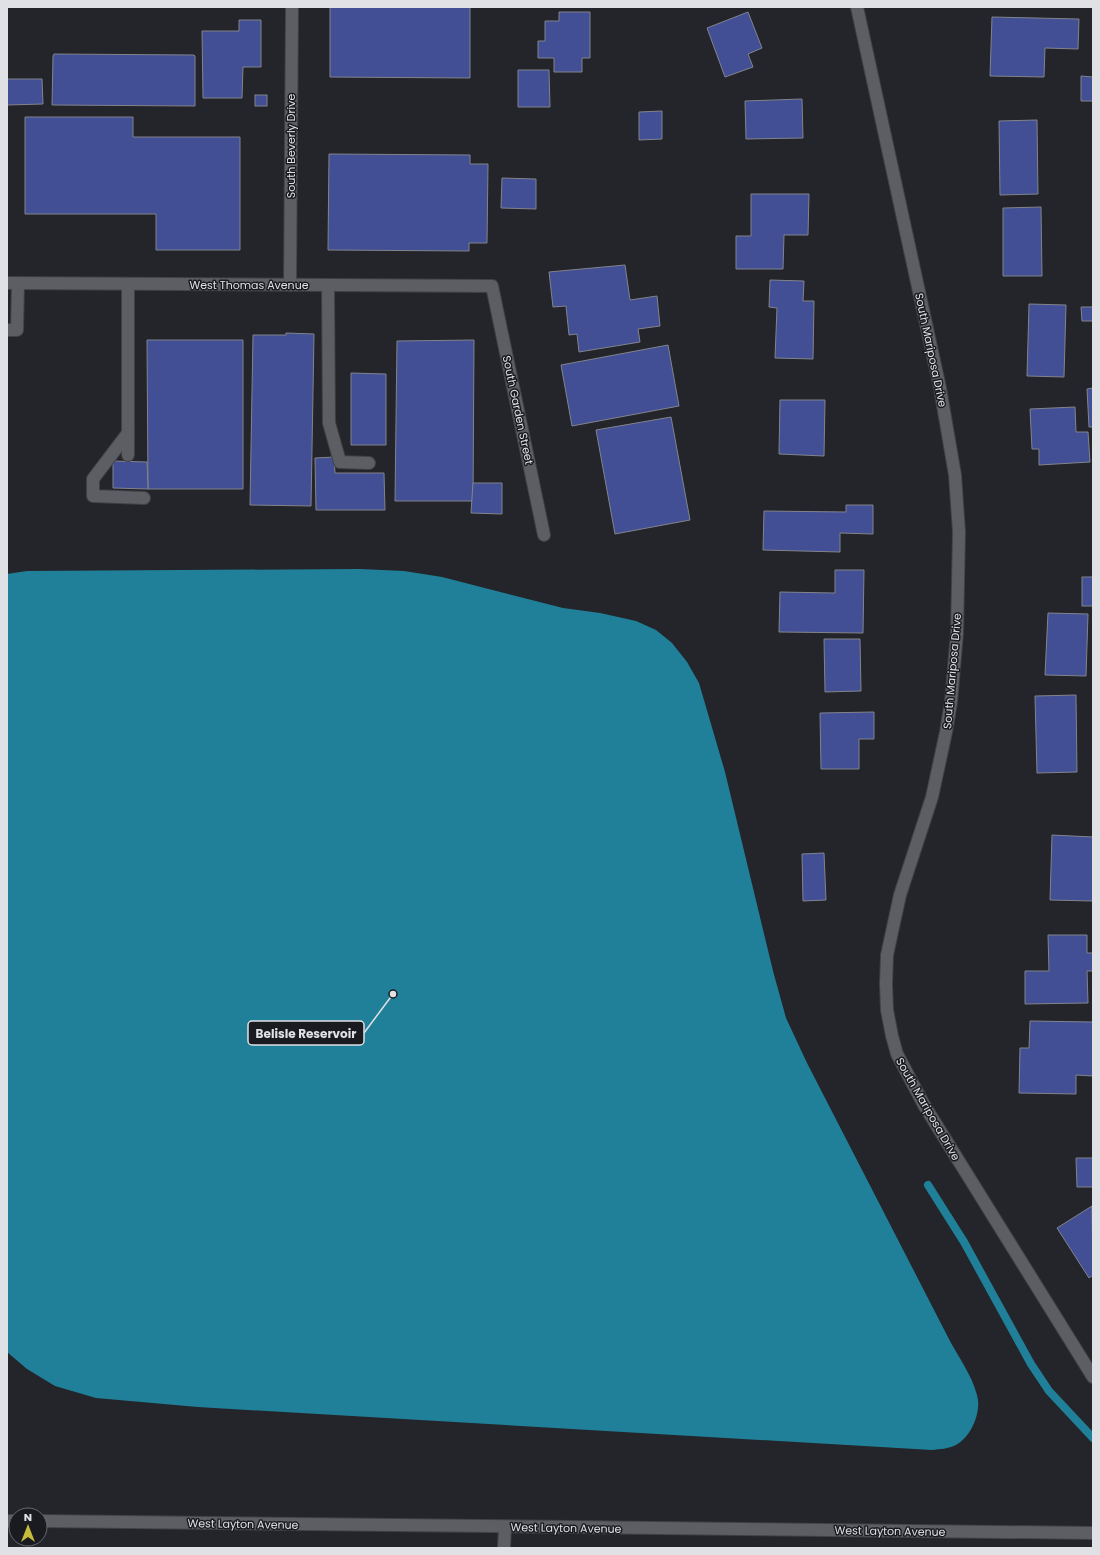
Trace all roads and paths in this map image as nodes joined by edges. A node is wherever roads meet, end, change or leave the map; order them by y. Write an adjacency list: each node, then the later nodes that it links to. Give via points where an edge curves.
1 (292, 7): 5 (street, South Beverly Drive)
2 (856, 7): 14 (street, South Mariposa Drive, via 942,395 955,475 959,526 957,632 946,732 932,797 900,896 887,955 887,1010 897,1054 924,1105)
3 (12, 283): 4 (street, West Thomas Avenue); 8 (street, via 17,330)
4 (128, 284): 5 (street, West Thomas Avenue); 9 (street)
5 (290, 285): 6 (street, West Thomas Avenue)
6 (328, 286): 7 (street, West Thomas Avenue); 11 (street, via 329,424 340,462)
7 (492, 286): 13 (street, South Garden Street)
8 (7, 330)
9 (128, 433): 10 (street); 12 (street, via 93,479 92,496)
10 (128, 455)
11 (369, 463)
12 (144, 498)
13 (544, 535)
14 (1093, 1377)
15 (48, 1521): 16 (street, West Layton Avenue)
16 (505, 1527): 17 (street, West Layton Avenue); 18 (street)
17 (1093, 1534)
18 (504, 1548)

